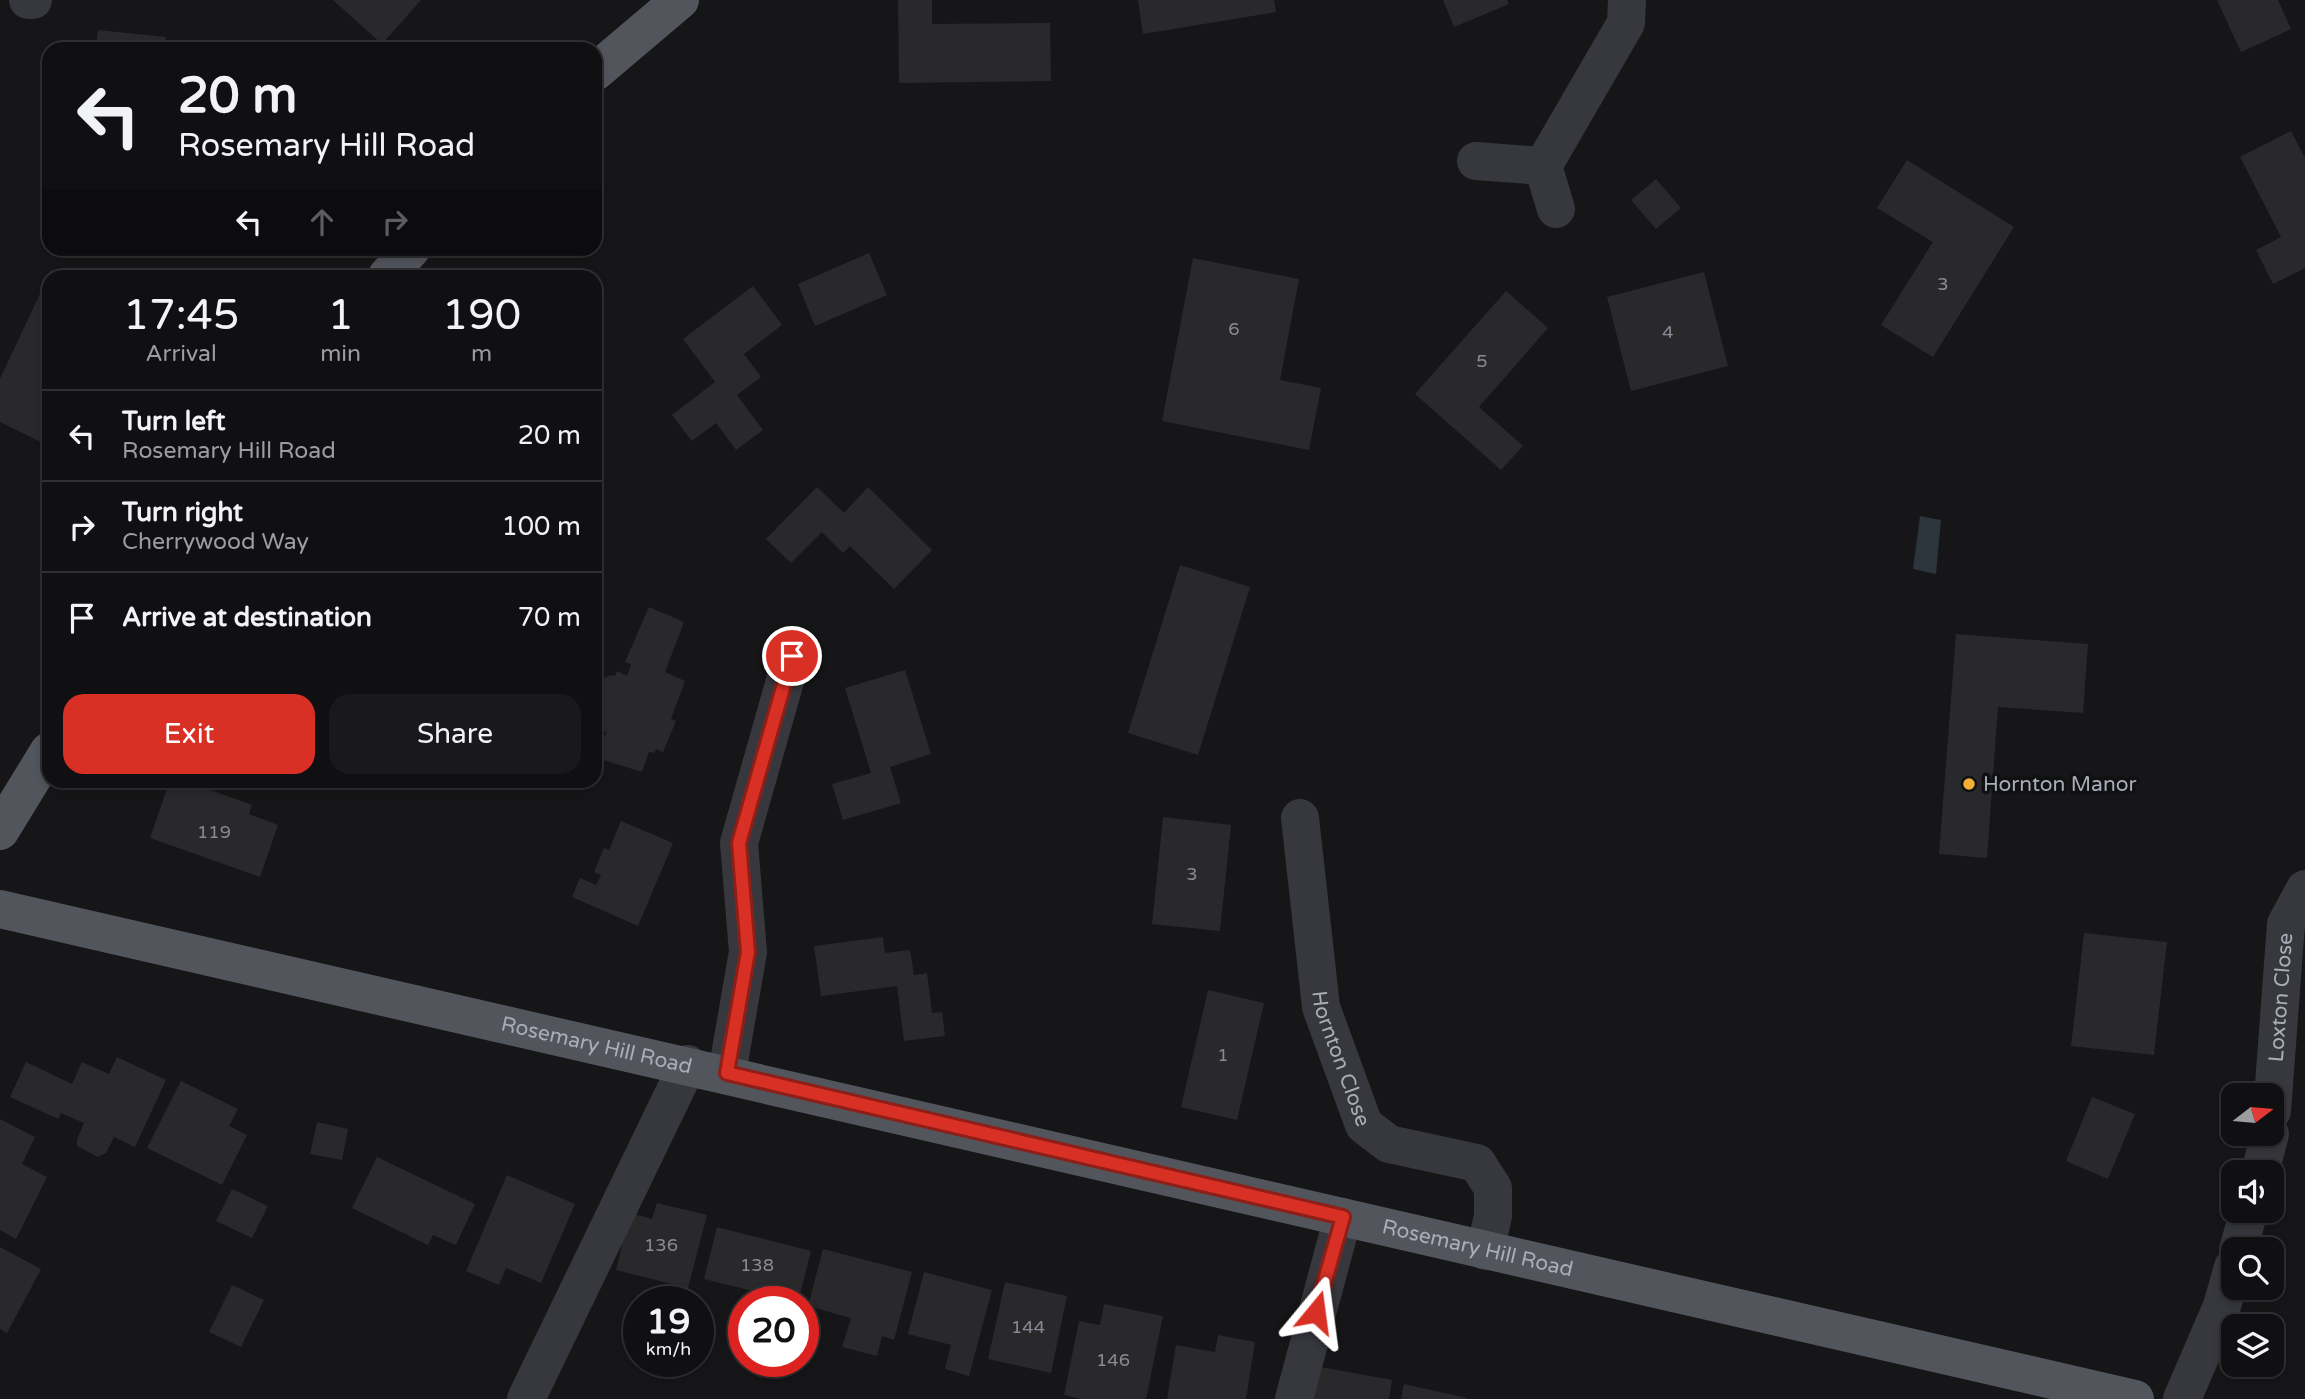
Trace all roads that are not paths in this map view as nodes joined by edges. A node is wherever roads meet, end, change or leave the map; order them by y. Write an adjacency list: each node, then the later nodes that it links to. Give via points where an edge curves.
1 (680, 0): 3 (main road)
2 (1627, 0): 5 (street, via 1626,23)
3 (602, 66)
4 (1476, 161): 5 (street)
5 (1544, 166): 6 (street)
6 (1556, 209)
7 (405, 256): 8 (main road)
8 (392, 270)
9 (792, 656): 16 (street, via 739,843 748,952)
10 (42, 762): 12 (main road)
11 (1300, 818): 19 (street, Hornton Close, via 1321,1007 1364,1125 1390,1144 1478,1163 1493,1188 1493,1216)
12 (0, 831)
13 (2305, 889): 17 (street, Loxton Close, via 2286,924)
14 (0, 909): 15 (main road, Rosemary Hill Road)
15 (688, 1064): 16 (main road, Rosemary Hill Road); 21 (street)
16 (727, 1073): 18 (main road, Rosemary Hill Road)
17 (2274, 1083)
18 (1343, 1217): 19 (main road, Rosemary Hill Road); 22 (street)
19 (1485, 1251): 23 (main road, Rosemary Hill Road)
20 (2224, 1300): 24 (street)
21 (526, 1399)
22 (1294, 1399)
23 (2135, 1399)
24 (2182, 1399)

